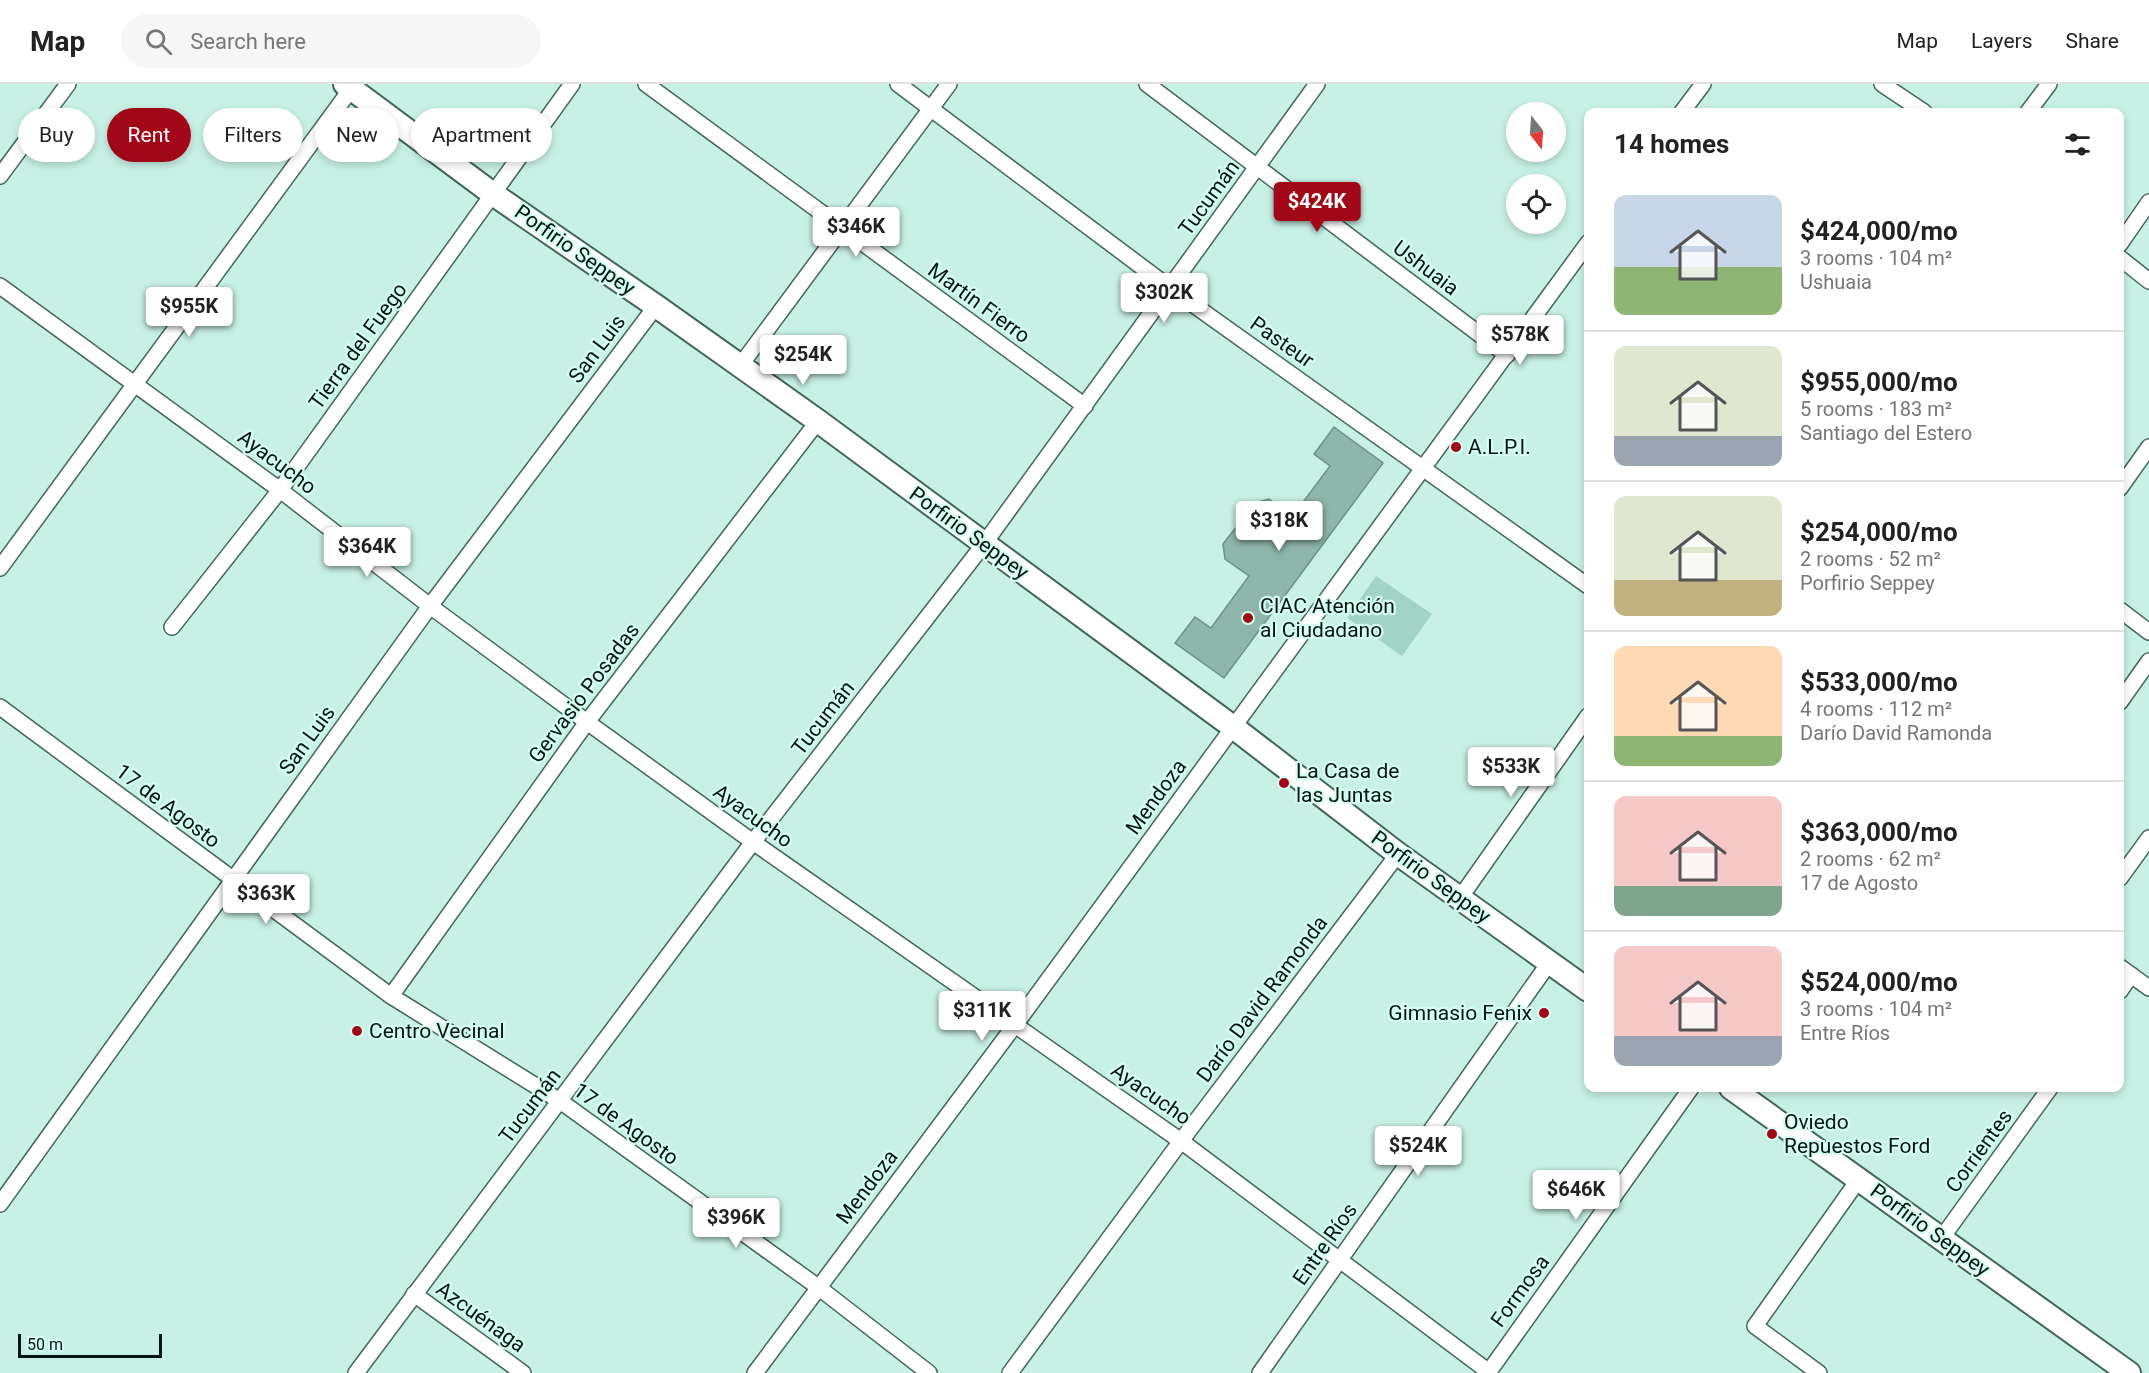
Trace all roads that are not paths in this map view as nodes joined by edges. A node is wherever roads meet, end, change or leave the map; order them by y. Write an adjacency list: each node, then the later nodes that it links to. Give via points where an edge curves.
1 (68, 84): 17 (street)
2 (572, 84): 18 (street, Tierra del Fuego)
3 (646, 84): 20 (street, Martín Fierro)
4 (898, 84): 15 (street, Pasteur)
5 (949, 84): 15 (street)
6 (1147, 84): 16 (street, Ushuaia)
7 (1317, 84): 16 (street, Tucumán)
8 (1703, 84): 12 (street)
9 (1882, 84): 13 (street)
10 (2049, 84): 14 (street)
11 (348, 86): 18 (main road, Porfirio Seppey); 30 (street)
12 (1685, 108)
13 (1918, 108)
14 (2031, 108)
15 (931, 109): 20 (street); 26 (street, Pasteur)
16 (1257, 167): 26 (street, Tucumán); 28 (street, Ushuaia)
17 (0, 176)
18 (493, 194): 27 (main road, Porfirio Seppey); 36 (street, Tierra del Fuego)
19 (2149, 202): 21 (street)
20 (842, 228): 29 (street); 31 (street, Martín Fierro)
21 (2124, 238)
22 (1584, 249): 28 (street, Mendoza)
23 (2124, 261): 24 (street)
24 (2149, 281)
25 (0, 286): 30 (street, Ayacucho)
26 (1170, 288): 31 (street, Tucumán); 34 (street, Pasteur)
27 (656, 306): 29 (main road, Porfirio Seppey); 40 (street, San Luis)
28 (1507, 355): 34 (street, Mendoza)
29 (740, 366): 32 (main road, Porfirio Seppey)
30 (135, 384): 36 (street, Ayacucho); 38 (street)
31 (1084, 406): 37 (street, Tucumán)
32 (818, 421): 37 (main road, Porfirio Seppey); 47 (street, Gervasio Posadas)
33 (2149, 447): 35 (street)
34 (1424, 468): 39 (street, Pasteur); 49 (street, Mendoza)
35 (2124, 482)
36 (280, 490): 40 (street, Ayacucho); 42 (street, Tierra del Fuego)
37 (984, 544): 49 (main road, Porfirio Seppey); 51 (street, Tucumán)
38 (0, 568)
39 (1584, 583)
40 (429, 606): 47 (street, Ayacucho); 54 (street, San Luis)
41 (2124, 613): 43 (street)
42 (172, 627)
43 (2149, 632)
44 (2149, 661): 45 (street)
45 (2124, 696)
46 (0, 708): 54 (street, 17 de Agosto)
47 (587, 722): 51 (street, Ayacucho); 60 (street, Gervasio Posadas)
48 (1584, 722): 55 (street)
49 (1233, 726): 52 (main road, Porfirio Seppey); 61 (street, Mendoza)
50 (2149, 837): 53 (street)
51 (753, 842): 61 (street, Ayacucho); 65 (street, Tucumán)
52 (1398, 854): 55 (main road, Porfirio Seppey); 66 (street, Darío David Ramonda)
53 (2124, 873)
54 (232, 879): 60 (street, 17 de Agosto); 68 (street, San Luis)
55 (1460, 898): 56 (main road, Porfirio Seppey)
56 (1549, 963): 58 (main road, Porfirio Seppey); 70 (street, Entre Ríos)
57 (2125, 971): 59 (street)
58 (1584, 987)
59 (2149, 988)
60 (391, 996): 65 (street, 17 de Agosto)
61 (1015, 1025): 66 (street, Ayacucho); 71 (street, Mendoza)
62 (1688, 1092): 73 (street, Formosa)
63 (1737, 1092): 67 (main road, Porfirio Seppey)
64 (2047, 1092): 69 (street, Corrientes)
65 (560, 1101): 71 (street, 17 de Agosto); 72 (street, Tucumán)
66 (1181, 1141): 70 (street, Ayacucho); 78 (street, Darío David Ramonda)
67 (1859, 1179): 69 (main road, Porfirio Seppey); 80 (street, via 1755,1326)
68 (0, 1204)
69 (1941, 1239): 81 (main road, Porfirio Seppey)
70 (1340, 1260): 73 (street, Ayacucho); 79 (street, Entre Ríos)
71 (818, 1287): 76 (street, Mendoza); 77 (street, 17 de Agosto)
72 (414, 1294): 74 (street, Tucumán); 75 (street, Azcuénaga)
73 (1488, 1372)
74 (356, 1373)
75 (523, 1373)
76 (755, 1373)
77 (929, 1373)
78 (1010, 1373)
79 (1260, 1373)
80 (1819, 1373)
81 (2129, 1373)

